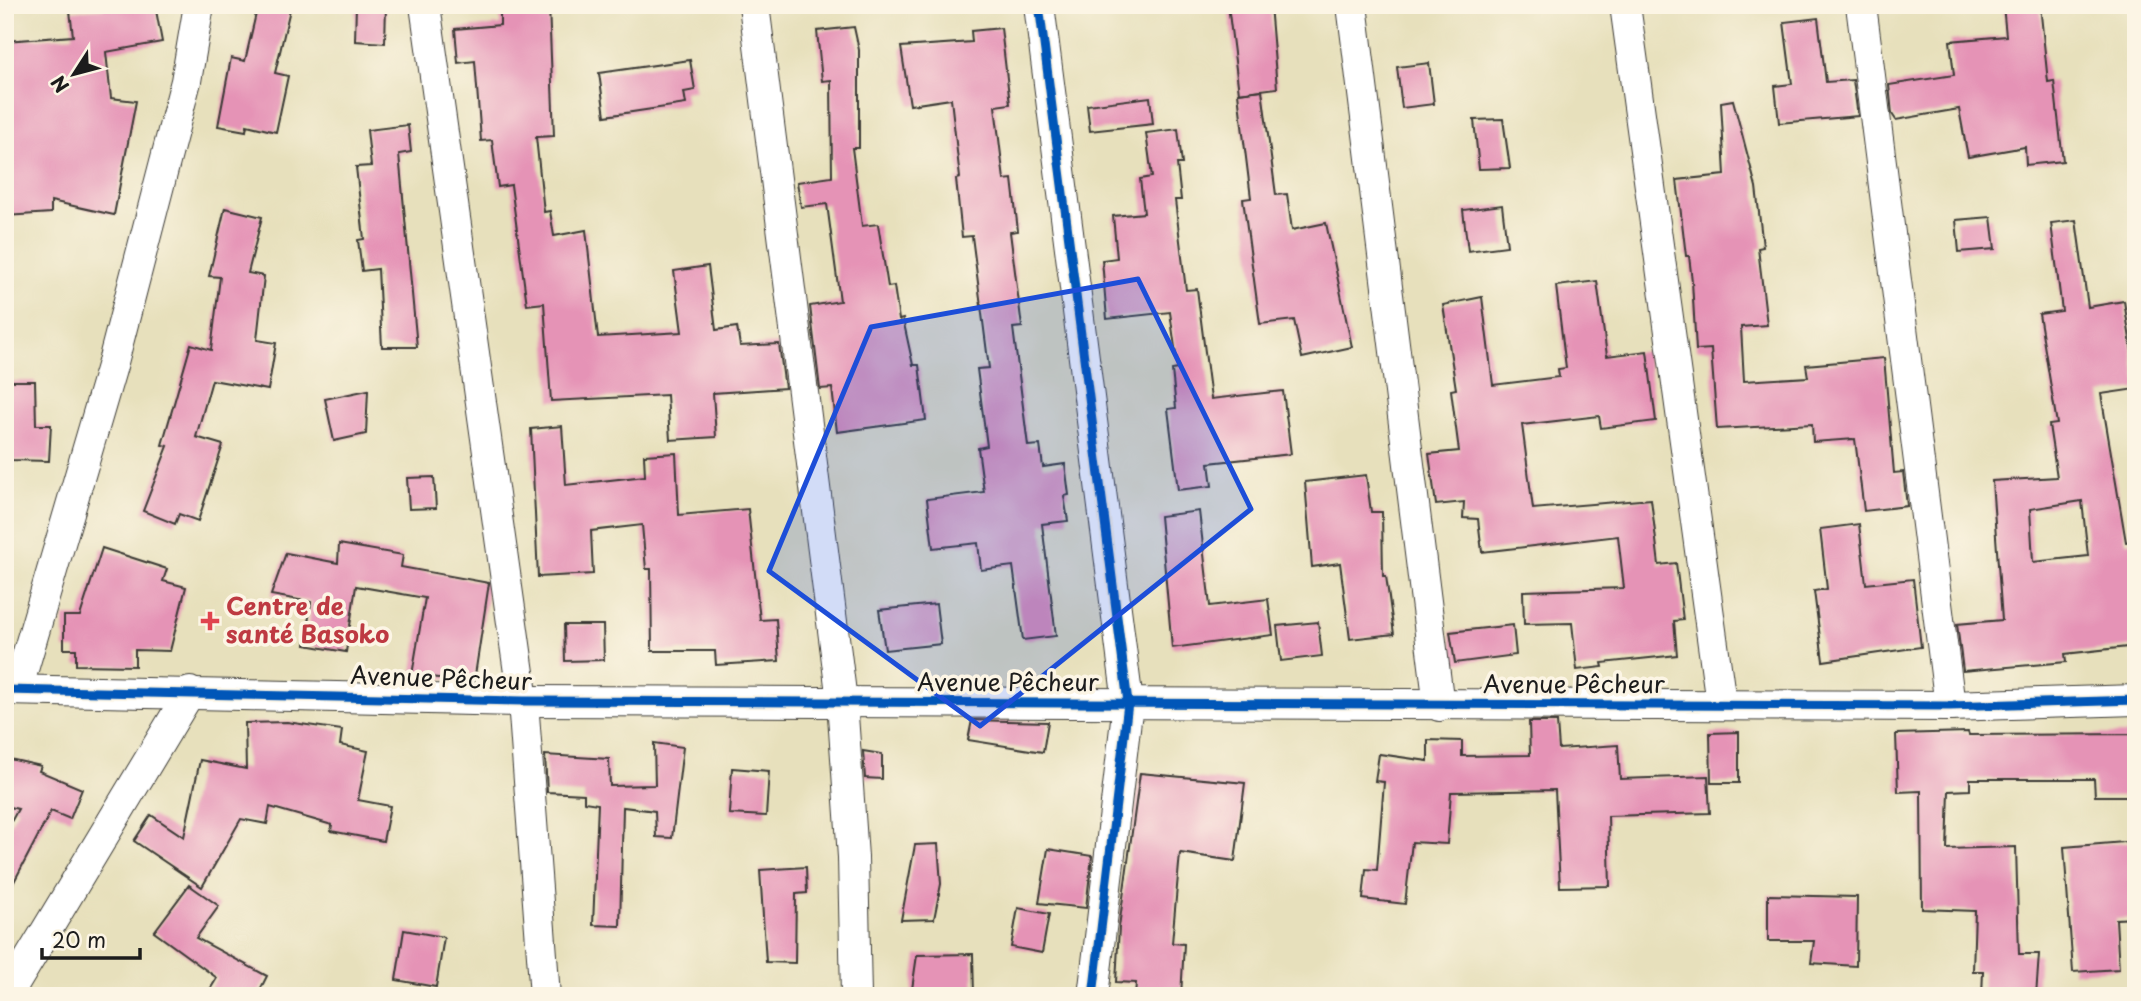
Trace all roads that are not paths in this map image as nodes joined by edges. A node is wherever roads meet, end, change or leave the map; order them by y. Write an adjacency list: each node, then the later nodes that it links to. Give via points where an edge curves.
1 (199, 5): 8 (street, via 186,81 112,366)
2 (425, 5): 11 (street)
3 (754, 5): 12 (street)
4 (1039, 5): 13 (street)
5 (1352, 5): 15 (street)
6 (1625, 5): 14 (street)
7 (1861, 5): 16 (street)
8 (11, 690): 9 (street, Avenue Pêcheur)
9 (190, 692): 11 (street, Avenue Pêcheur); 17 (street)
10 (2136, 700): 16 (street, Avenue Pêcheur)
11 (523, 701): 12 (street, Avenue Pêcheur); 18 (street)
12 (842, 701): 13 (street, Avenue Pêcheur); 19 (street, via 853,857)
13 (1128, 703): 15 (street, Avenue Pêcheur); 20 (street)
14 (1721, 703): 15 (street, Avenue Pêcheur); 16 (street, Avenue Pêcheur)
15 (1439, 706)
16 (1950, 706)
17 (7, 996)
18 (545, 996)
19 (856, 996)
20 (1093, 996)

